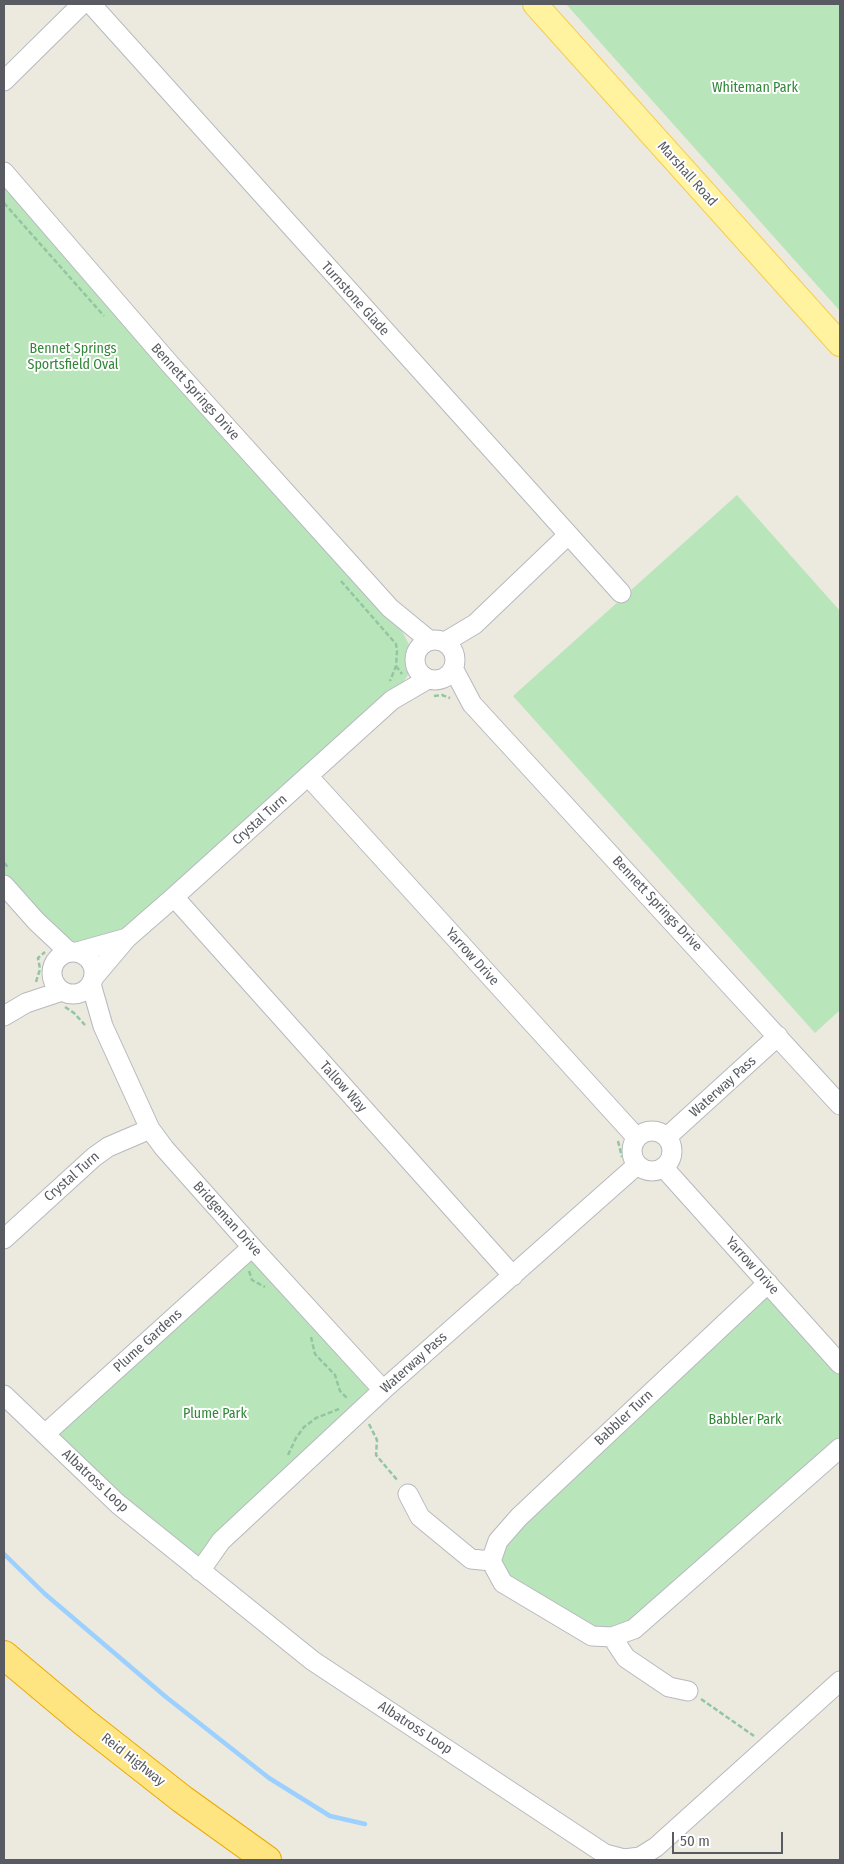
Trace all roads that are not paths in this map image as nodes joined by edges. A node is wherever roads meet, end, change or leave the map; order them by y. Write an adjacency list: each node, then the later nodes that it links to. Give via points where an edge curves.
1 (82, 4): 4 (street)
2 (91, 4): 7 (street, Turnstone Glade)
3 (534, 4): 6 (main road, Marshall Road)
4 (4, 80)
5 (4, 172): 9 (street, Bennett Springs Drive, via 169,363)
6 (840, 344)
7 (568, 535): 8 (street, Turnstone Glade); 10 (street)
8 (621, 593)
9 (390, 608): 10 (street, Bennett Springs Drive); 11 (street, Bennett Springs Drive)
10 (446, 652): 11 (street, via 422,644); 12 (street, via 449,676); 14 (street, Bennett Springs Drive)
11 (415, 660): 12 (street, via 418,670); 13 (street, Crystal Turn)
12 (432, 685): 13 (street, Crystal Turn); 14 (street, Bennett Springs Drive)
13 (391, 691): 15 (street, Crystal Turn)
14 (472, 704): 25 (street, Bennett Springs Drive)
15 (308, 776): 17 (street, Crystal Turn); 29 (street, Yarrow Drive)
16 (7, 877): 18 (street)
17 (174, 897): 19 (street, Crystal Turn); 34 (street, Tallow Way)
18 (36, 921): 20 (street); 22 (street)
19 (127, 938): 20 (street); 21 (street, Crystal Turn)
20 (73, 952): 21 (street, via 88,958 92,964); 22 (street, via 57,959)
21 (92, 981): 22 (street, via 82,992); 24 (street)
22 (60, 982): 23 (street); 24 (street)
23 (4, 1016)
24 (103, 1026): 27 (street, Bridgeman Drive)
25 (778, 1036): 26 (street, Bennett Springs Drive); 28 (street, Waterway Pass)
26 (840, 1105)
27 (150, 1129): 32 (street, Crystal Turn, via 108,1147 94,1157); 33 (street, Bridgeman Drive)
28 (667, 1137): 29 (street, via 648,1131); 31 (street, via 673,1150)
29 (637, 1138): 30 (street, via 632,1151)
30 (637, 1165): 31 (street, via 650,1172); 34 (street, Waterway Pass)
31 (664, 1168): 35 (street, Yarrow Drive)
32 (4, 1239)
33 (252, 1247): 37 (street, Bridgeman Drive); 39 (street, Plume Gardens)
34 (513, 1276): 37 (street, Waterway Pass)
35 (768, 1283): 36 (street, Yarrow Drive); 42 (street, Babbler Turn, via 519,1517 498,1541)
36 (840, 1362)
37 (383, 1390): 43 (street, Waterway Pass, via 356,1406 222,1541)
38 (4, 1395): 39 (street, Albatross Loop)
39 (45, 1434): 43 (street, Albatross Loop, via 118,1504)
40 (840, 1448): 44 (street, via 634,1629)
41 (408, 1494): 42 (street, via 420,1518 471,1559)
42 (492, 1561): 44 (street, via 503,1583 592,1636)
43 (200, 1571): 49 (street, Albatross Loop, via 313,1661 605,1854)
44 (612, 1637): 48 (street, via 626,1658 669,1687)
45 (4, 1655): 51 (highway, Reid Highway, via 182,1799)
46 (4, 1678): 50 (highway, Reid Highway, via 76,1739)
47 (840, 1681): 49 (street, Albatross Loop)
48 (688, 1691)
49 (641, 1859)
50 (236, 1860)
51 (267, 1860)

